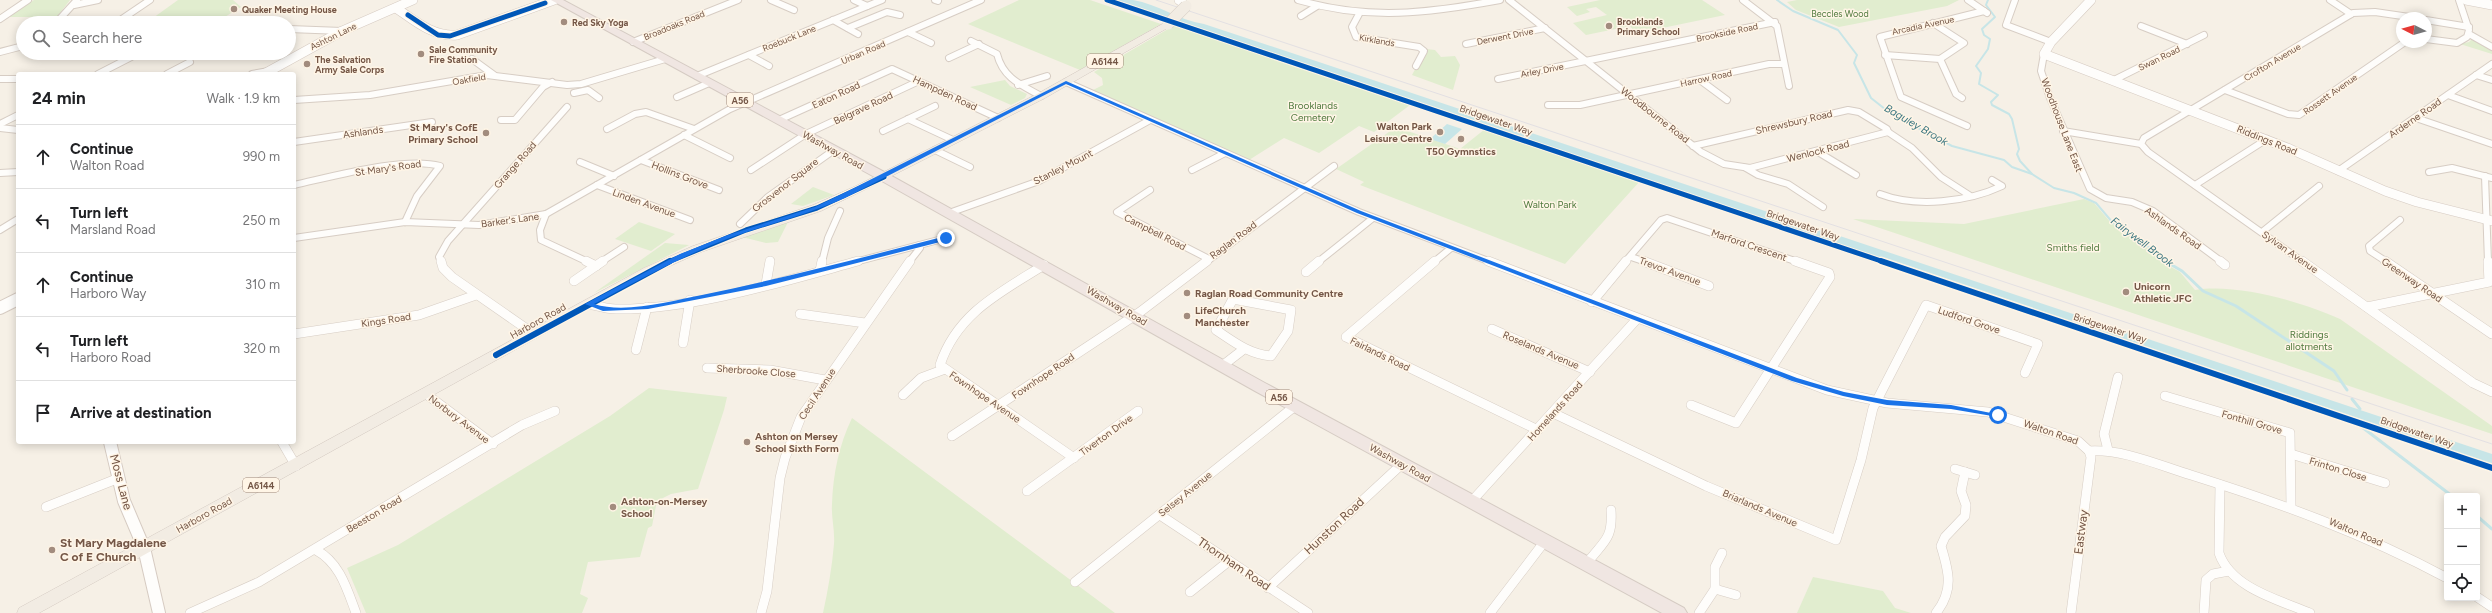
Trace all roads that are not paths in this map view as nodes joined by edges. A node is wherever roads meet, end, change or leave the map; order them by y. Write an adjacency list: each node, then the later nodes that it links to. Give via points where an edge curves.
1 (28, 0): 35 (street)
2 (98, 0): 22 (street)
3 (150, 0): 33 (street)
4 (413, 0): 23 (street, Ashton Lane)
5 (555, 0): 23 (street, via 457,35 444,36 436,34); 52 (highway, Washway Road / A56)
6 (738, 0): 52 (street, Broadoaks Road)
7 (771, 0): 27 (street)
8 (854, 0): 25 (street)
9 (882, 0): 25 (street, Roebuck Lane)
10 (981, 0): 46 (street, Urban Road)
11 (1298, 0): 26 (street)
12 (1500, 0): 28 (street, via 1424,14)
13 (1509, 0): 43 (street, Woodbourne Road)
14 (1743, 0): 38 (street)
15 (1968, 0): 39 (street, Arcadia Avenue, via 1986,12)
16 (2015, 0): 54 (street, via 2006,24)
17 (2091, 0): 54 (street, Woodhouse Lane East)
18 (2330, 0): 29 (street)
19 (2459, 0): 41 (street)
20 (2466, 0): 24 (street)
21 (1184, 2): 96 (main road, A6144, bridge, via 1168,24)
22 (75, 3): 32 (street)
23 (400, 4): 45 (street, Ashton Lane)
24 (2492, 5)
25 (867, 6): 36 (street, Roebuck Lane)
26 (1317, 6): 28 (street); 34 (street)
27 (794, 10)
28 (1359, 14): 61 (street, Kirklands, via 1352,27 1358,38)
29 (2351, 14): 31 (street, via 2371,11); 101 (street, Crofton Avenue)
30 (900, 15): 42 (street, via 887,12)
31 (2396, 15)
32 (63, 16)
33 (126, 16)
34 (1301, 16)
35 (0, 19)
36 (833, 20): 42 (street); 64 (street, Roebuck Lane)
37 (2432, 21): 41 (street)
38 (1774, 22): 75 (street, Brookside Road); 76 (street, via 1778,30)
39 (1933, 23): 66 (street, Arcadia Avenue, via 1881,35); 71 (street, via 1964,42)
40 (2141, 26): 57 (street)
41 (2468, 27): 48 (street)
42 (848, 28): 47 (street)
43 (1545, 28): 56 (street, Derwent Drive); 75 (street, Woodbourne Road)
44 (296, 29): 45 (street)
45 (342, 31): 67 (street, Ashton Lane)
46 (908, 32): 53 (street); 110 (street, Urban Road)
47 (858, 34)
48 (2468, 34): 50 (street, via 2463,41 2457,43); 58 (street)
49 (2204, 35): 57 (street, Swan Road)
50 (2432, 40)
51 (971, 41): 55 (street)
52 (633, 42): 70 (highway, Washway Road / A56)
53 (926, 42)
54 (2051, 42): 65 (street, Woodhouse Lane East)
55 (979, 44): 68 (street); 98 (street, via 997,54 1000,66)
56 (1466, 44)
57 (2187, 44): 92 (street, Swan Road)
58 (2492, 47)
59 (16, 48): 63 (street)
60 (2396, 48): 101 (street, Rossett Avenue, via 2299,115 2288,114)
61 (1424, 49): 62 (street, Kirklands); 79 (street)
62 (1432, 50)
63 (0, 52)
64 (749, 54): 78 (street); 87 (street, Roebuck Lane)
65 (2044, 54): 92 (street, Riddings Road); 132 (street, Woodhouse Lane East, via 2043,77)
66 (1885, 55): 71 (street); 125 (street, Arcadia Avenue, via 1901,97)
67 (296, 57)
68 (953, 58)
69 (472, 59): 84 (street)
70 (665, 59): 87 (highway, Washway Road / A56); 100 (street, Oakfield)
71 (1940, 59): 107 (street, via 1957,95)
72 (125, 60): 81 (street)
73 (290, 60): 83 (street, Ashton Lane)
74 (190, 62): 82 (street)
75 (1586, 62): 90 (street, Arley Drive); 102 (street, Woodbourne Road)
76 (1782, 64): 91 (street, Harrow Road, via 1768,64); 99 (street)
77 (2492, 64): 86 (street, Arderne Road)
78 (769, 66)
79 (1416, 66)
80 (892, 69): 95 (street, Hampden Road); 121 (street, Eaton Road)
81 (102, 72)
82 (171, 72)
83 (269, 72)
84 (494, 75): 94 (street, Oakfield); 108 (street, Oakfield, via 376,94)
85 (1048, 75): 98 (street)
86 (2476, 75): 93 (street); 103 (street, Arderne Road)
87 (696, 76): 97 (highway, Washway Road / A56)
88 (0, 79): 89 (street)
89 (16, 79)
90 (1498, 79)
91 (1700, 80): 102 (street, Harrow Road); 109 (street)
92 (2114, 80): 114 (street, Riddings Road)
93 (2492, 80)
94 (552, 82): 100 (street, Oakfield); 120 (street, via 542,87 515,120)
95 (919, 82): 117 (street, Hampden Road); 133 (street, Belgrave Road)
96 (1066, 82): 105 (main road, A6144); 122 (street, Walton Road)
97 (709, 83): 104 (street); 110 (highway, Washway Road / A56)
98 (1018, 85): 105 (street)
99 (1789, 86)
100 (579, 90): 106 (street, via 588,90)
101 (2225, 90): 114 (street, Crofton Avenue)
102 (1629, 95): 111 (street, Harrow Road, via 1577,106); 140 (street, Woodbourne Road)
103 (2448, 95): 115 (street); 118 (street, Arderne Road)
104 (677, 96)
105 (1041, 96): 117 (main road, A6144)
106 (599, 98)
107 (1962, 98)
108 (296, 100)
109 (1727, 100)
110 (745, 102): 121 (highway, Washway Road / A56); 128 (street, Barker's Lane)
111 (1548, 105)
112 (935, 106): 119 (street)
113 (567, 107): 182 (street, Grange Road)
114 (2192, 110): 135 (street, Riddings Road); 138 (street, via 2144,138)
115 (2492, 111)
116 (16, 116): 124 (street)
117 (998, 118): 136 (main road, A6144)
118 (2416, 118): 139 (street); 153 (street, Arderne Road)
119 (908, 119): 130 (street); 136 (street)
120 (501, 120)
121 (779, 120): 133 (highway, Washway Road / A56)
122 (1150, 120): 144 (street, Walton Road); 174 (street, Stanley Mount, via 1039,182)
123 (432, 122): 137 (street, Ashlands)
124 (0, 124)
125 (1967, 126)
126 (0, 128): 129 (street)
127 (607, 129): 128 (street, via 635,114 646,112)
128 (694, 129): 134 (street, Barker's Lane)
129 (16, 130)
130 (883, 131)
131 (1888, 132): 140 (street, Shrewsbury Road, via 1859,112 1848,110); 143 (street, Wenlock Road); 170 (street, Shrewsbury Road, via 1912,148 1941,177)
132 (2063, 132): 138 (street); 169 (street, Woodhouse Lane East, via 2086,185)
133 (806, 134): 141 (highway, Washway Road / A56); 149 (street, Belgrave Road, via 753,171)
134 (684, 135): 145 (street); 146 (street, Barker's Lane)
135 (2267, 139): 153 (street, Riddings Road); 164 (street)
136 (953, 140): 142 (main road, A6144)
137 (296, 142)
138 (2141, 144): 164 (street, Sylvan Avenue, via 2148,152)
139 (2492, 144)
140 (1693, 146): 151 (street, Woodbourne Road, via 1713,159)
141 (834, 150): 159 (highway, Washway Road / A56); 183 (street, Grosvenor Square, via 768,197)
142 (935, 150): 150 (street); 159 (main road, A6144)
143 (1818, 152): 151 (street, Wenlock Road); 155 (street, via 1841,168)
144 (1225, 153): 152 (street); 166 (street, Walton Road)
145 (730, 158)
146 (641, 160): 158 (street, Barker's Lane); 167 (street, Hollins Grove)
147 (580, 162): 158 (street)
148 (1334, 166): 166 (street, Raglan Road)
149 (742, 167)
150 (970, 167)
151 (1746, 168): 172 (street, Woodbourne Road, via 1758,175 1788,184)
152 (1192, 170)
153 (2338, 171): 180 (street, Riddings Road, via 2408,199)
154 (16, 172): 157 (street)
155 (1855, 172)
156 (2429, 172): 160 (street, via 2449,169)
157 (0, 173)
158 (614, 176): 163 (street, Barker's Lane)
159 (884, 176): 174 (highway, Washway Road / A56); 207 (main road, A6144, via 817,208 735,234 682,255)
160 (2488, 177): 180 (street)
161 (1992, 180): 170 (street, via 2005,187)
162 (296, 185): 181 (street, St Mary's Road, via 392,167 438,164 438,171 417,196)
163 (597, 185): 175 (street, Barker's Lane); 178 (street, Linden Avenue)
164 (2195, 185): 185 (street, Sylvan Avenue)
165 (2319, 186): 185 (street)
166 (1303, 188): 176 (street, Walton Road); 192 (street, Raglan Road)
167 (719, 190)
168 (1150, 190): 192 (street, Campbell Road, via 1117,212)
169 (2094, 193): 195 (street, Ashlands Road, via 2106,198 2140,204 2153,211)
170 (1968, 195): 171 (street, via 1935,200)
171 (1882, 197)
172 (1823, 207)
173 (840, 211): 197 (street, via 828,238)
174 (949, 213): 194 (highway, Washway Road / A56)
175 (546, 214): 182 (street, Barker's Lane, via 493,224); 196 (street, via 540,230 541,240)
176 (1373, 218): 190 (street, Walton Road); 198 (street)
177 (16, 220): 184 (street)
178 (690, 220)
179 (2400, 220): 202 (street, Greenway Road, via 2369,246 2370,251)
180 (2490, 221): 202 (street, via 2490,280 2483,285)
181 (405, 222): 182 (street, Barker's Lane); 186 (street, Barker's Lane)
182 (464, 224): 203 (street, Grange Road, via 442,250 440,261 452,277)
183 (740, 224)
184 (0, 230)
185 (2262, 232): 209 (street, Sylvan Avenue)
186 (296, 238)
187 (946, 238): 188 (street)
188 (920, 245): 197 (street); 214 (street, Cecil Avenue)
189 (624, 247): 196 (street)
190 (1451, 248): 206 (street, Walton Road); 241 (street, Fairlands Road, via 1346,337)
191 (1630, 257): 201 (street, Trevor Avenue); 206 (street, Marford Crescent); 225 (street, Marford Crescent, via 1661,220 1667,218 1829,273 1830,277)
192 (1208, 259): 212 (street, Raglan Road)
193 (770, 261): 200 (street)
194 (1044, 265): 212 (highway, Washway Road / A56); 224 (street, Fownhope Avenue, via 987,300 972,313 940,362)
195 (2225, 265)
196 (596, 266): 199 (street)
197 (820, 271): 200 (street)
198 (1306, 272)
199 (574, 281)
200 (766, 284): 205 (street)
201 (1710, 286)
202 (2433, 294): 209 (street); 218 (street, Greenway Road)
203 (476, 295): 216 (street, Kings Road, via 419,315); 217 (street, Grange Road)
204 (16, 300): 210 (street)
205 (690, 300): 208 (street); 219 (street)
206 (1592, 302): 213 (street, Walton Road)
207 (589, 304): 208 (street, via 603,309); 217 (main road, Harboro Road / A6144)
208 (648, 307): 221 (street)
209 (2367, 307): 230 (street, Sylvan Avenue, via 2473,383)
210 (0, 308)
211 (800, 314): 214 (street)
212 (1134, 316): 223 (highway, Washway Road / A56); 236 (street, Fownhope Road)
213 (1637, 319): 225 (street, Walton Road); 226 (street, Homelands Road)
214 (865, 323): 229 (street, Cecil Avenue)
215 (1492, 329): 226 (street, Roselands Avenue)
216 (296, 334)
217 (534, 334): 231 (main road, Harboro Road / A6144)
218 (2492, 334)
219 (683, 343)
220 (1244, 349): 220 (street, via 1258,355 1270,356 1288,331 1291,310 1233,299 1216,330); 223 (street)
221 (636, 350)
222 (710, 366): 229 (street, Sherbrooke Close, via 770,370)
223 (1222, 366): 237 (highway, Washway Road / A56)
224 (944, 370): 232 (street, via 930,372); 236 (street, Fownhope Avenue)
225 (1770, 370): 234 (street, Walton Road, via 1827,390); 235 (street, via 1736,423)
226 (1590, 372): 240 (street, Homelands Road)
227 (2025, 373): 234 (street, Ludford Grove, via 2038,344 1926,305)
228 (2118, 377): 246 (street, via 2104,434)
229 (825, 380): 284 (street, Cecil Avenue, via 801,417 784,458 767,591)
230 (2492, 392)
231 (426, 394): 245 (street, Norbury Avenue); 251 (main road, Harboro Road / A6144)
232 (903, 395)
233 (2165, 396): 248 (street, Fonthill Grove, via 2290,433)
234 (1877, 401): 240 (street, Briarlands Avenue, via 1836,540 1706,486); 247 (street, Walton Road, via 1988,412 2073,438)
235 (1691, 405)
236 (998, 406): 242 (street, Fownhope Road); 249 (street, Fownhope Avenue)
237 (1295, 406): 250 (highway, Washway Road / A56); 263 (street, Selsey Avenue)
238 (555, 411): 245 (street, Beeston Road, via 527,422)
239 (1138, 411): 249 (street, Tiverton Drive)
240 (1553, 414): 241 (street, Homelands Road)
241 (1538, 430): 259 (street, Homelands Road)
242 (952, 436)
243 (110, 444): 255 (street, Moss Lane)
244 (283, 444): 251 (street)
245 (493, 444): 266 (street, Beeston Road)
246 (2108, 450): 247 (street, Walton Road); 257 (street, Walton Road)
247 (2089, 451): 289 (street, Eastway, via 2091,457)
248 (2291, 454): 256 (street, Frinton Close); 261 (street, Fonthill Grove)
249 (1074, 458): 258 (street, Tiverton Drive)
250 (1402, 464): 259 (highway, Washway Road / A56); 273 (street, Hunston Road)
251 (296, 466): 265 (main road, Harboro Road / A6144)
252 (1955, 469): 253 (street)
253 (1965, 472): 254 (street); 288 (street, via 1961,490 1966,505 1965,516 1945,537 1941,546 1950,576 1944,603)
254 (1975, 475)
255 (119, 478): 260 (street); 265 (street, Moss Lane, via 124,501)
256 (2385, 483)
257 (2220, 486): 261 (street, Walton Road); 270 (street, via 2219,553 2220,560)
258 (1027, 491)
259 (1471, 502): 264 (highway, Washway Road / A56)
260 (46, 506)
261 (2291, 507): 271 (street, Walton Road, via 2381,542)
262 (1611, 510): 269 (street, via 1610,534)
263 (1160, 515): 268 (street, Thornham Road); 272 (street, Selsey Avenue)
264 (1544, 540): 269 (highway, Washway Road / A56); 285 (street)
265 (144, 548): 280 (main road, Harboro Road / A6144); 281 (street, Moss Lane)
266 (316, 550): 282 (street, Beeston Road, via 259,582); 283 (street, via 324,552 339,571)
267 (1722, 553): 274 (street, via 1715,567)
268 (1229, 560): 273 (street, Thornham Road); 275 (street)
269 (1587, 563): 286 (highway, Washway Road / A56)
270 (2229, 571): 290 (street, via 2213,574 2206,580); 291 (street, via 2251,586)
271 (2444, 576)
272 (1075, 582)
273 (1268, 588): 279 (street, Thornham Road)
274 (1714, 589): 276 (street); 287 (street)
275 (1190, 592)
276 (1736, 595)
277 (2480, 599): 278 (street)
278 (2492, 607)
279 (1303, 612)
280 (25, 613)
281 (159, 613)
282 (190, 613)
283 (356, 613)
284 (761, 613)
285 (1490, 613)
286 (1678, 613)
287 (1698, 613)
288 (1936, 613)
289 (2070, 613)
290 (2204, 613)
291 (2310, 613)

